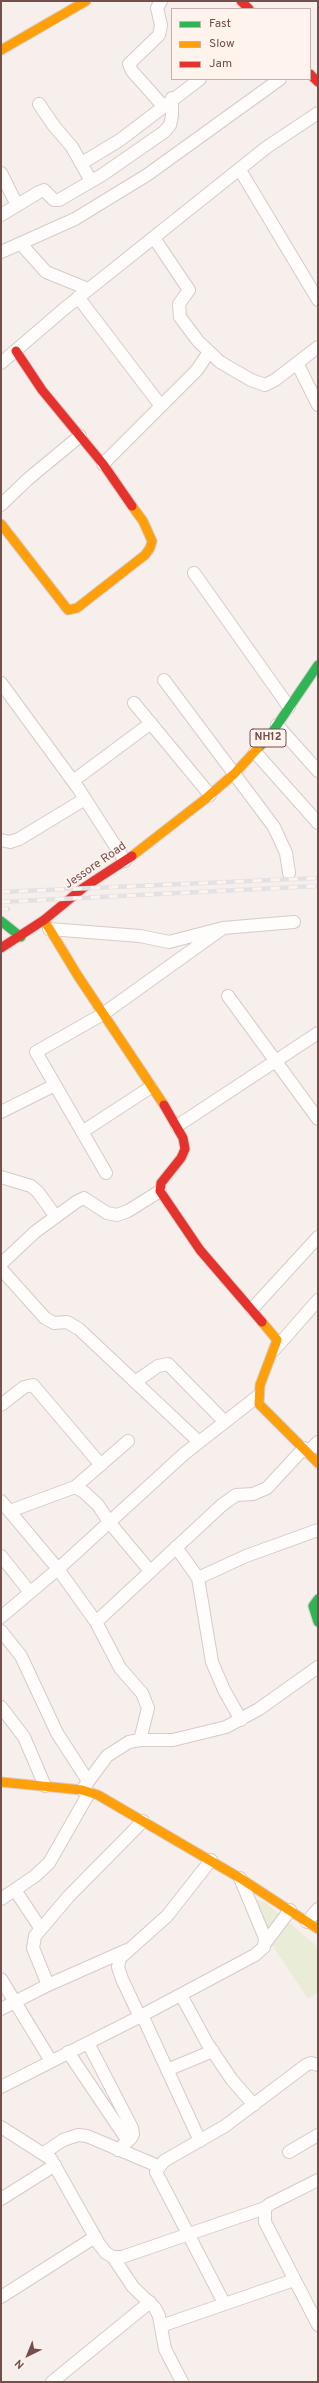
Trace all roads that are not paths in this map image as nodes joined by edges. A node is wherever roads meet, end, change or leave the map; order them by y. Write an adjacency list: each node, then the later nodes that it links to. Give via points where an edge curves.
1 (86, 1): 3 (main road)
2 (161, 1): 6 (street, via 157,8 161,25 159,35 129,64 132,71)
3 (1, 50)
4 (199, 80): 6 (street)
5 (279, 80): 16 (street, via 147,175 75,220)
6 (168, 102): 9 (street, via 120,140); 12 (street, via 172,116 170,125 164,132)
7 (40, 104): 9 (street)
8 (318, 113): 10 (street, via 267,147)
9 (82, 163): 12 (street)
10 (240, 170): 15 (street); 20 (street)
11 (1, 173): 13 (street)
12 (91, 181): 13 (street, via 59,200 54,200 44,190)
13 (17, 205): 14 (street)
14 (1, 215)
15 (154, 238): 18 (street); 23 (street, via 188,290 179,304 180,317)
16 (21, 244): 17 (street); 18 (street, via 46,272)
17 (2, 250)
18 (88, 289): 19 (street)
19 (78, 298): 22 (street); 27 (street)
20 (318, 300)
21 (318, 347): 25 (street)
22 (16, 351): 24 (street); 28 (main road, via 42,390)
23 (209, 352): 25 (street, via 220,362 265,385); 27 (street, via 197,370)
24 (1, 363)
25 (296, 363): 26 (street)
26 (318, 405)
27 (161, 406): 29 (street)
28 (80, 436): 29 (main road); 30 (street)
29 (103, 464): 31 (main road, via 143,521 152,541 145,555 77,608 68,610)
30 (1, 505)
31 (1, 524)
32 (194, 573): 37 (street)
33 (318, 665): 37 (main road, NH12)
34 (164, 680): 42 (street)
35 (1, 683): 43 (street)
36 (134, 703): 38 (street)
37 (289, 707): 39 (main road, NH12)
38 (151, 723): 43 (street); 44 (street)
39 (277, 725): 40 (main road, NH12); 41 (street)
40 (255, 752): 42 (main road, NH12); 46 (street)
41 (318, 771)
42 (234, 774): 44 (main road, NH12); 49 (street, via 278,833 286,853)
43 (73, 781): 45 (street)
44 (207, 798): 48 (main road, Jessore Road / NH12)
45 (85, 800): 47 (street, via 19,839 10,842); 48 (street)
46 (318, 823)
47 (1, 840)
48 (125, 861): 52 (main road, Jessore Road / NH12, via 83,888)
49 (289, 873)
50 (1, 921): 54 (main road)
51 (294, 922): 53 (street)
52 (47, 924): 53 (street, via 169,942); 54 (main road, Jessore Road / NH12); 57 (main road)
53 (224, 928): 57 (street)
54 (21, 937): 55 (main road, Jessore Road / NH12)
55 (1, 948)
56 (228, 996): 59 (street)
57 (103, 1014): 60 (street, via 36,1052); 61 (main road)
58 (318, 1033): 59 (street)
59 (276, 1062): 63 (street); 64 (street)
60 (55, 1086): 62 (street); 65 (street)
61 (151, 1087): 64 (main road); 65 (street)
62 (1, 1112)
63 (318, 1119)
64 (177, 1126): 68 (main road, via 185,1149 162,1183)
65 (82, 1132): 66 (street)
66 (106, 1173)
67 (1, 1176): 69 (street, via 31,1186)
68 (160, 1191): 69 (street, via 117,1215 107,1213 84,1198); 74 (main road, via 200,1250)
69 (56, 1217): 71 (street, via 35,1232)
70 (318, 1237): 74 (street)
71 (1, 1264)
72 (1, 1269): 76 (street, via 45,1318 54,1323 67,1322 79,1329)
73 (318, 1300): 75 (street)
74 (252, 1309): 75 (main road, via 277,1340)
75 (275, 1349): 77 (main road)
76 (135, 1382): 79 (street, via 163,1364 168,1364); 81 (street)
77 (258, 1396): 79 (street); 83 (main road, via 259,1404 264,1410)
78 (1, 1405): 85 (street, via 24,1387 33,1385)
79 (224, 1421): 81 (street)
80 (128, 1440): 85 (street)
81 (199, 1442): 89 (street)
82 (318, 1442): 83 (street)
83 (306, 1450): 84 (main road); 91 (street, via 267,1488 254,1494 236,1495 229,1499)
84 (318, 1463)
85 (101, 1465): 86 (street)
86 (76, 1488): 88 (street); 89 (street, via 92,1498)
87 (1, 1500): 88 (street)
88 (10, 1511): 93 (street)
89 (109, 1522): 93 (street); 94 (street)
90 (318, 1530): 95 (street, via 246,1556)
91 (176, 1547): 94 (street); 95 (street)
92 (1, 1556): 96 (street)
93 (58, 1568): 96 (street); 99 (street)
94 (150, 1571): 99 (street)
95 (198, 1578): 104 (street, via 212,1662)
96 (29, 1591): 98 (street)
97 (318, 1599): 100 (main road, via 313,1606)
98 (1, 1617)
99 (96, 1622): 105 (street, via 120,1668 146,1701 147,1715)
100 (318, 1622)
101 (1, 1631): 108 (street, via 21,1656)
102 (318, 1667): 104 (street)
103 (1, 1707): 107 (street, via 24,1737)
104 (241, 1720): 105 (street, via 226,1727 174,1740)
105 (140, 1740): 108 (street, via 129,1742 107,1756)
106 (1, 1782): 107 (main road)
107 (45, 1786): 108 (main road)
108 (86, 1788): 109 (main road); 112 (street, via 49,1863)
109 (143, 1821): 110 (main road); 117 (street, via 69,1896)
110 (211, 1860): 111 (main road); 120 (street, via 167,1916)
111 (240, 1878): 115 (main road); 119 (street)
112 (15, 1890): 113 (street); 117 (street)
113 (1, 1899)
114 (318, 1909): 116 (street)
115 (290, 1910): 116 (main road); 119 (street)
116 (307, 1922): 118 (main road)
117 (41, 1929): 122 (street, via 35,1936 33,1948)
118 (318, 1929)
119 (266, 1942): 123 (street, via 256,1955)
120 (127, 1950): 122 (street); 126 (street, via 120,1958 118,1967)
121 (1, 1979): 124 (street)
122 (48, 1985): 124 (street)
123 (181, 1995): 126 (street); 128 (street)
124 (14, 2001): 125 (street); 130 (street)
125 (1, 2009)
126 (139, 2016): 127 (street); 132 (street)
127 (88, 2043): 129 (street); 138 (street, via 132,2128 134,2134)
128 (213, 2051): 132 (street); 134 (street, via 232,2080)
129 (68, 2052): 130 (street); 138 (street)
130 (50, 2061): 133 (street)
131 (318, 2065): 134 (street, via 306,2065)
132 (167, 2070): 137 (street)
133 (1, 2087)
134 (254, 2105): 137 (street)
135 (3, 2132): 141 (street)
136 (318, 2135): 140 (street)
137 (200, 2141): 143 (street)
138 (128, 2142): 139 (street)
139 (118, 2150): 141 (street, via 87,2136 78,2135 63,2140); 143 (street)
140 (289, 2152)
141 (44, 2154): 142 (street)
142 (55, 2165): 145 (street); 148 (street)
143 (158, 2166): 147 (street, via 157,2179)
144 (318, 2180): 146 (street)
145 (1, 2199)
146 (265, 2208): 147 (street); 150 (street, via 265,2222)
147 (189, 2235): 149 (street, via 122,2257); 153 (street)
148 (95, 2237): 149 (street, via 106,2253); 151 (street)
149 (113, 2257): 152 (street, via 129,2282)
150 (294, 2280): 153 (street); 154 (street)
151 (1, 2297)
152 (150, 2302): 155 (street, via 159,2316); 156 (street)
153 (224, 2303): 155 (street)
154 (318, 2325)
155 (161, 2326): 157 (street, via 165,2349)
156 (52, 2382)
157 (182, 2382)

